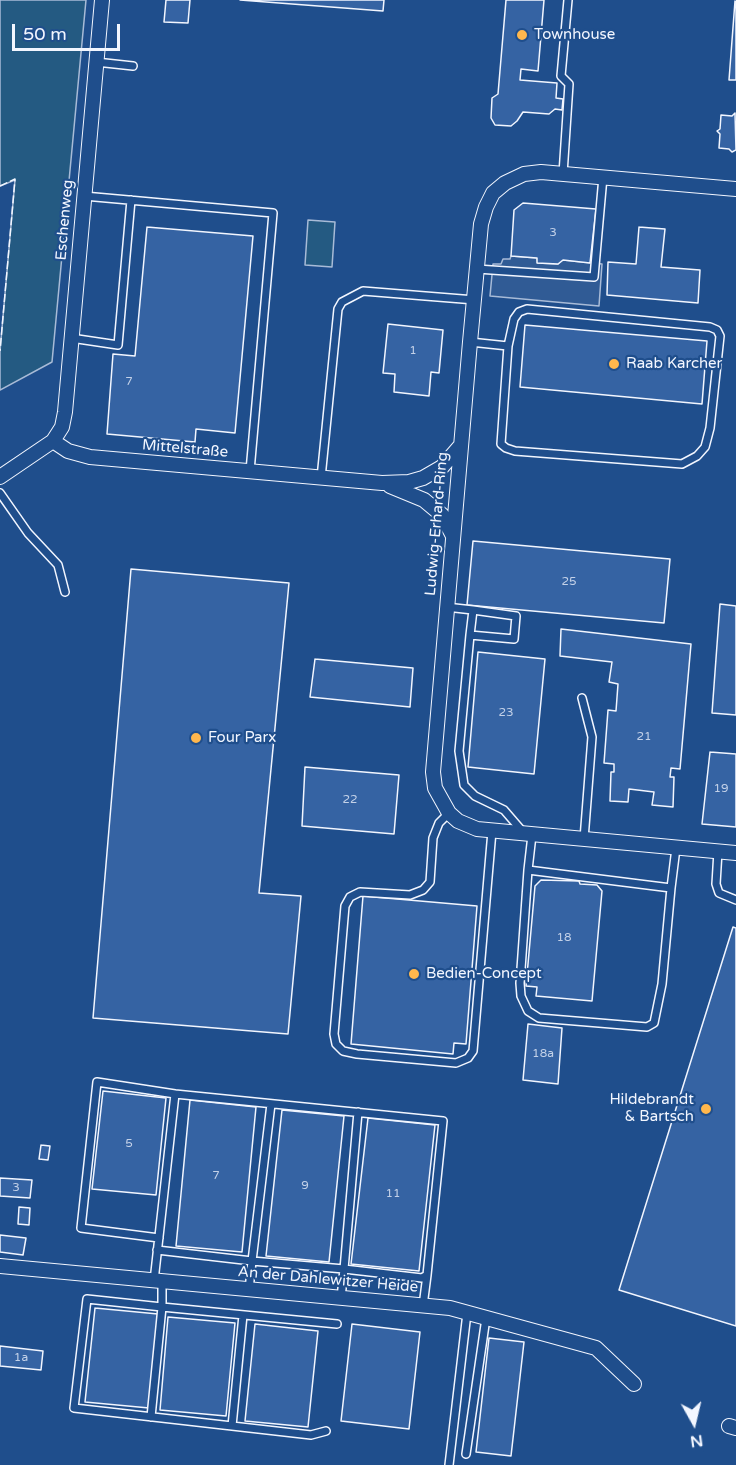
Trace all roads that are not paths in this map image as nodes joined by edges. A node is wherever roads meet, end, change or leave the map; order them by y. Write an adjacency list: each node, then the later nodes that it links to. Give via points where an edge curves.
1 (102, 0): 3 (street, Eschenweg)
2 (568, 0): 5 (lane, via 561,76 569,84)
3 (96, 62): 4 (lane); 8 (street, Eschenweg)
4 (133, 66)
5 (563, 174): 6 (street, Ludwig-Erhard-Ring); 10 (street, Ludwig-Erhard-Ring, via 524,174 493,193 482,224)
6 (603, 177): 7 (street, Ludwig-Erhard-Ring); 10 (lane, via 594,277)
7 (736, 189)
8 (84, 196): 9 (lane); 12 (street, Eschenweg)
9 (131, 200): 12 (lane, via 117,345); 17 (lane, via 273,213)
10 (477, 269): 11 (street, Ludwig-Erhard-Ring)
11 (475, 300): 13 (street, Ludwig-Erhard-Ring); 19 (lane, via 363,291 342,302 338,309)
12 (71, 338): 15 (street, Eschenweg, via 65,412)
13 (470, 342): 14 (lane); 16 (street, Ludwig-Erhard-Ring)
14 (508, 346): 14 (lane, via 501,444 506,448 515,452 682,464 705,447 720,336 717,330 527,309 514,319)
15 (53, 441): 17 (street, Mittelstraße, via 68,451 90,457); 18 (street)
16 (461, 445): 20 (street, Mittelstraße, via 442,467 423,478); 22 (street, Ludwig-Erhard-Ring)
17 (250, 471): 19 (street, Mittelstraße)
18 (0, 477)
19 (321, 478): 20 (street, Mittelstraße)
20 (382, 483): 22 (street, Mittelstraße, via 424,500 442,515)
21 (0, 493): 23 (lane, via 28,533 58,565)
22 (453, 536): 24 (street, Ludwig-Erhard-Ring)
23 (64, 592)
24 (446, 606): 25 (lane); 28 (street, Ludwig-Erhard-Ring, via 433,772 435,788)
25 (472, 610): 26 (lane); 26 (lane, via 516,616 514,639)
26 (470, 635): 30 (lane, via 459,751 464,785 475,796 504,810)
27 (582, 698): 31 (lane, via 592,737)
28 (449, 813): 29 (street, via 477,829); 29 (lane, via 439,823 433,838 430,882 423,890 410,895 360,892 350,897 345,906 334,1034 343,1051 456,1063 473,1051)
29 (492, 831): 30 (street)
30 (528, 834): 31 (street); 35 (lane)
31 (584, 839): 32 (street)
32 (676, 848): 33 (street); 36 (lane)
33 (718, 851): 34 (street); 37 (lane, via 719,893)
34 (736, 853)
35 (528, 870): 36 (lane); 36 (lane, via 520,989 523,1004 539,1018 647,1027 654,1023 662,984)
36 (671, 888)
37 (736, 900)
38 (175, 1094): 39 (lane); 41 (lane); 41 (lane, via 97,1082 81,1228)
39 (271, 1104): 40 (lane); 43 (lane)
40 (358, 1112): 45 (lane); 46 (lane, via 443,1121)
41 (159, 1238): 42 (lane)
42 (157, 1250): 43 (lane); 47 (lane)
43 (252, 1261): 45 (lane); 48 (lane)
44 (0, 1266): 47 (street, An der Dahlewitzer Heide)
45 (344, 1269): 46 (lane, via 423,1278); 49 (lane)
46 (427, 1275): 50 (lane)
47 (158, 1281): 48 (street, An der Dahlewitzer Heide); 51 (lane)
48 (249, 1290): 49 (street, An der Dahlewitzer Heide)
49 (341, 1299): 50 (street, An der Dahlewitzer Heide)
50 (423, 1306): 52 (street, An der Dahlewitzer Heide)
51 (162, 1307): 53 (lane); 57 (lane); 57 (lane, via 87,1299 74,1408)
52 (467, 1313): 54 (street, An der Dahlewitzer Heide); 61 (lane)
53 (243, 1315): 55 (lane); 58 (lane)
54 (486, 1318): 56 (street, An der Dahlewitzer Heide, via 596,1348); 60 (lane)
55 (337, 1324)
56 (634, 1384)
57 (151, 1417): 58 (lane)
58 (232, 1426): 59 (lane, via 311,1435)
59 (326, 1431)
60 (466, 1454)
61 (449, 1465)

